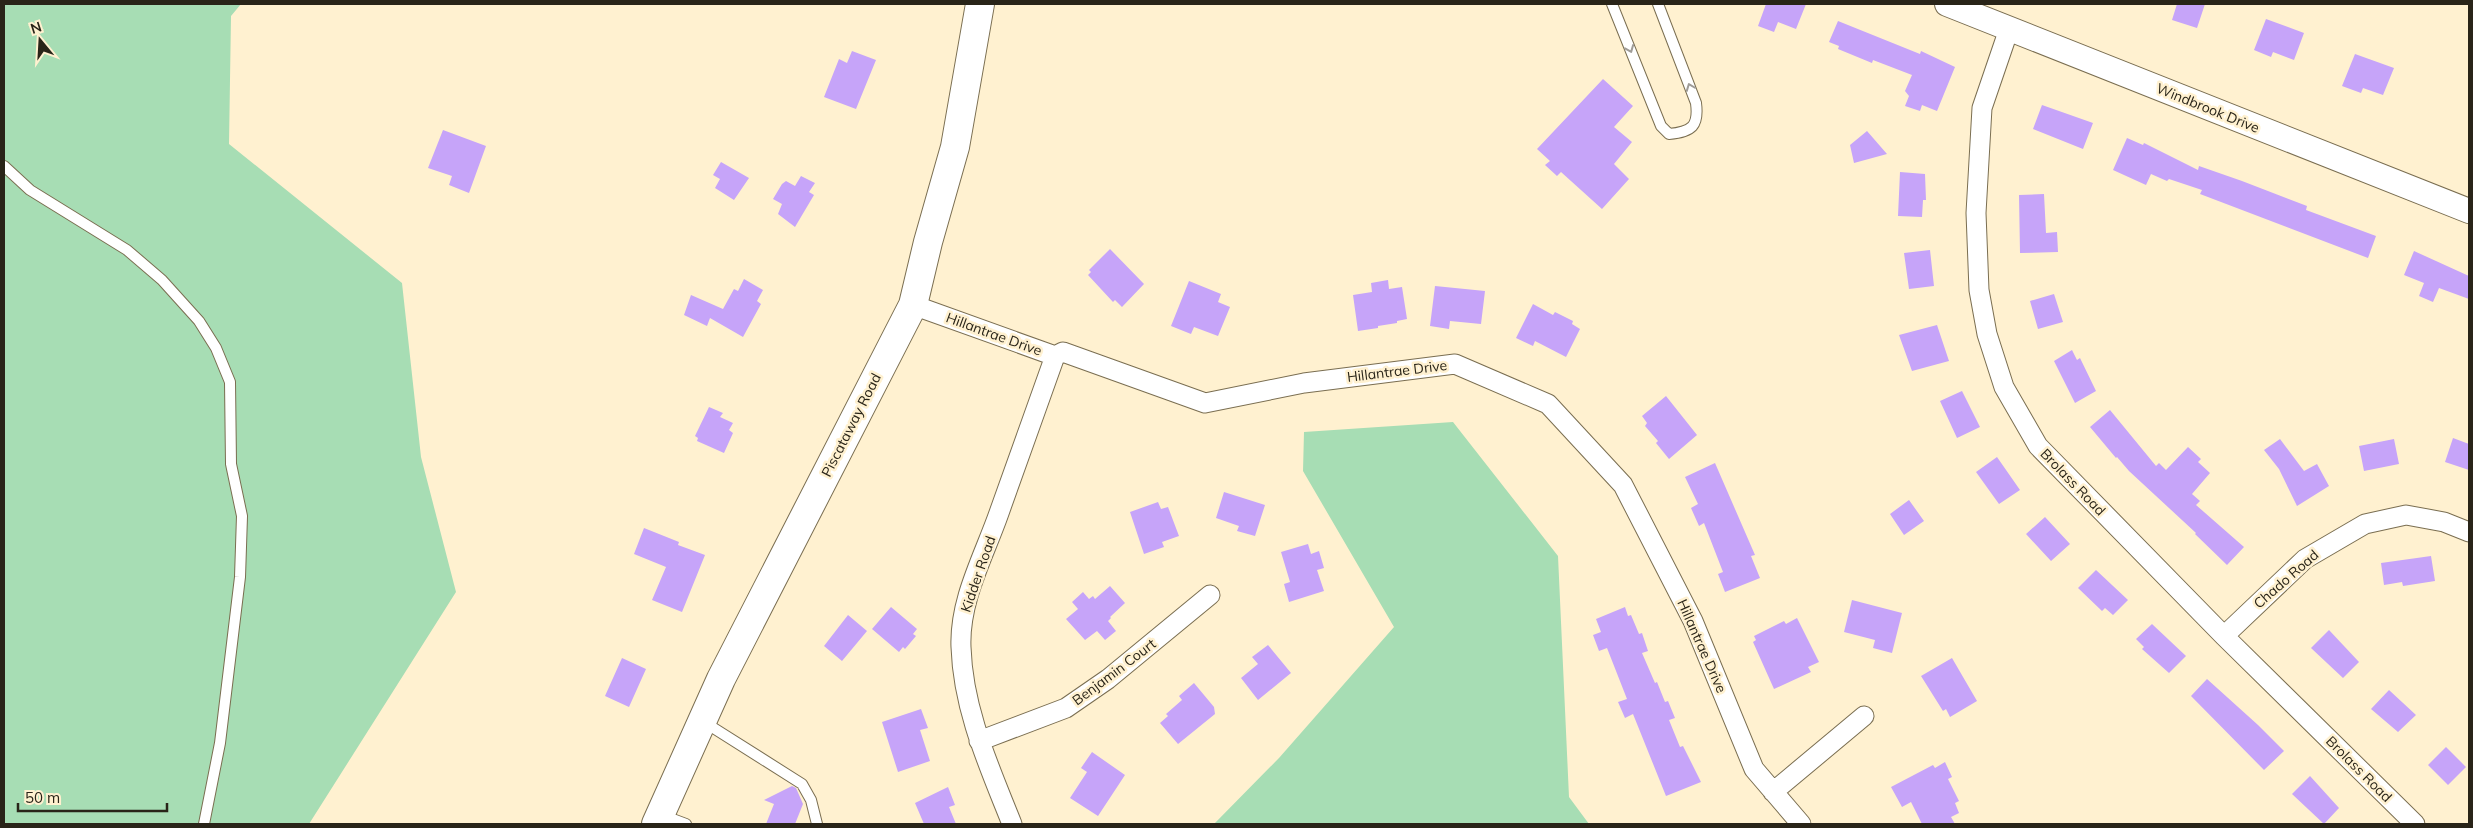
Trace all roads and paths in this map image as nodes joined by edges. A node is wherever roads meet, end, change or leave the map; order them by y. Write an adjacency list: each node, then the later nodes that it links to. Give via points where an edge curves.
1 (980, 4): 8 (main road, Piscataway Road, via 955,147)
2 (1612, 4): 3 (lane, one-way to 3, via 1660,126 1669,134 1681,133 1694,126 1698,117 1696,103)
3 (1658, 4)
4 (1947, 4): 5 (street, Windbrook Drive)
5 (2009, 30): 7 (street, Windbrook Drive); 12 (street, Brolass Road, via 1982,108 1976,213 1979,290 1987,334 2004,387 2038,446)
6 (4, 166): 18 (lane, via 30,190 127,250 162,280 199,322 216,348 230,382 231,464 242,516 240,577 220,743)
7 (2469, 211)
8 (913, 305): 9 (street, Hillantrae Drive); 14 (main road, Piscataway Road, via 721,679)
9 (1055, 356): 15 (street, Kidder Road, via 965,607 961,628 963,675); 16 (street, Hillantrae Drive, via 1063,352 1206,403 1304,383 1455,364 1548,404 1623,485 1694,621 1754,769)
10 (2469, 532): 12 (street, Chado Road, via 2444,522 2406,515 2365,524 2305,558)
11 (1210, 595): 15 (street, Benjamin Court, via 1108,680 1066,708)
12 (2224, 636): 23 (street, Brolass Road)
13 (1864, 716): 16 (street)
14 (703, 721): 17 (main road, Piscataway Road); 20 (lane, via 802,784)
15 (979, 741): 21 (street, Kidder Road)
16 (1773, 792): 22 (street, Hillantrae Drive)
17 (659, 819): 19 (lane)
18 (204, 824)
19 (686, 824)
20 (817, 824)
21 (1012, 824)
22 (1801, 824)
23 (2414, 824)

